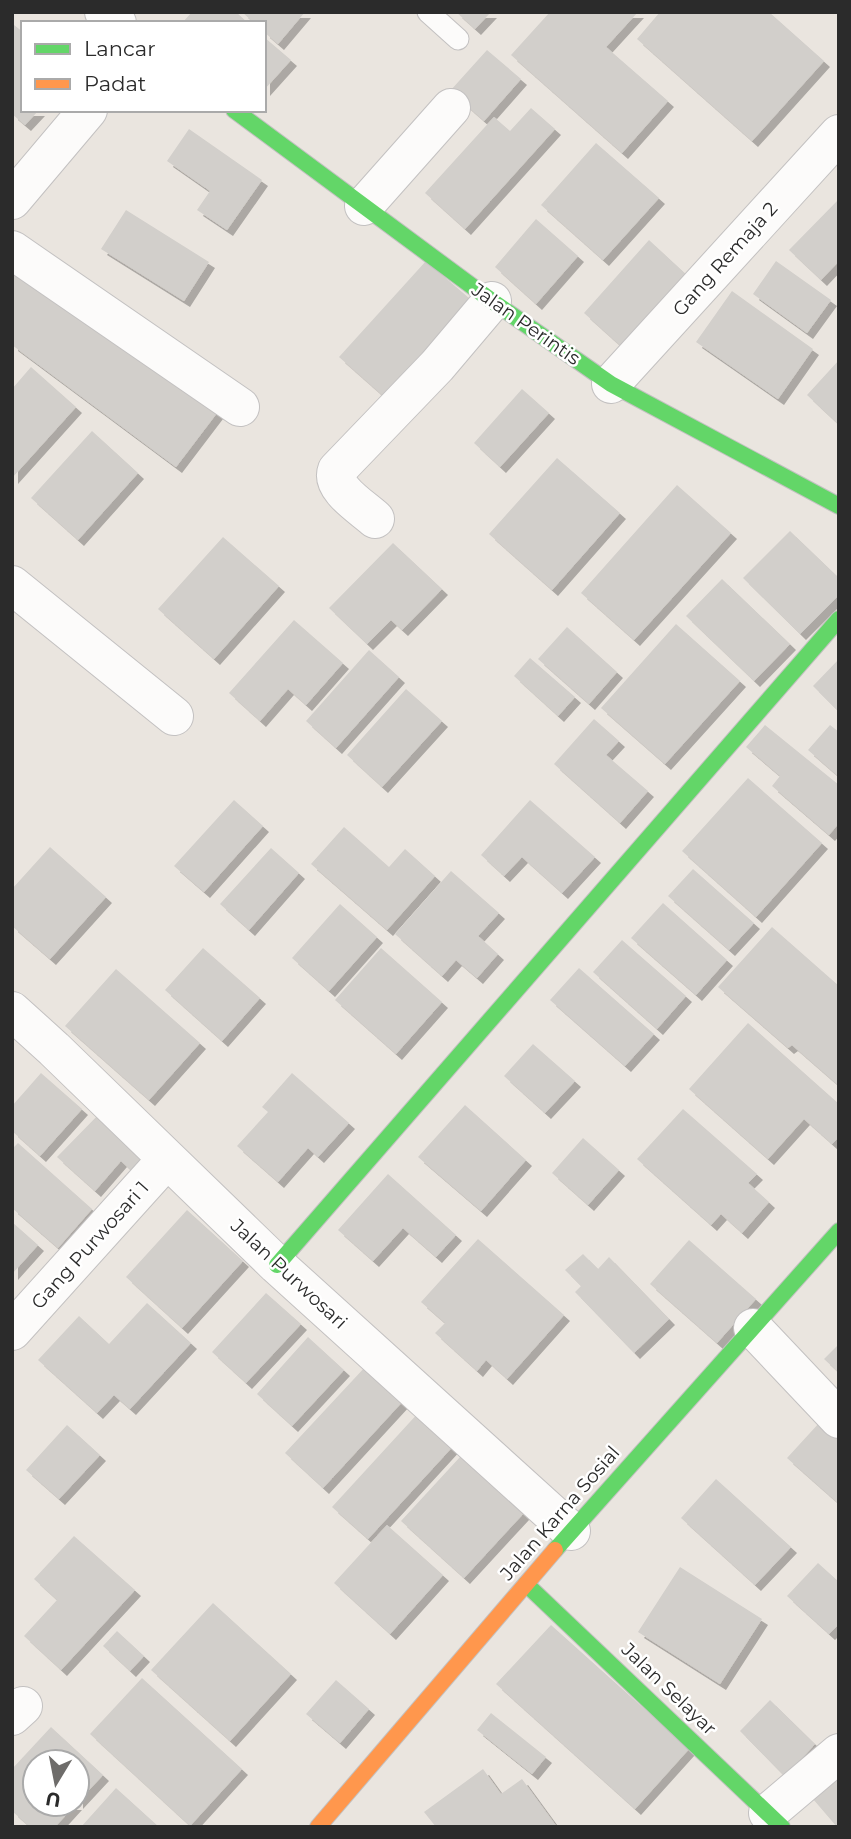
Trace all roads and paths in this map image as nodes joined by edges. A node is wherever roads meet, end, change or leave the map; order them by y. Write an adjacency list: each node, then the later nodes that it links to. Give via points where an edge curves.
1 (428, 12): 2 (lane)
2 (458, 39)
3 (452, 108): 8 (street)
4 (87, 112): 7 (street)
5 (237, 112): 8 (street, Jalan Perintis)
6 (839, 134): 11 (street, Gang Remaja 2)
7 (12, 200)
8 (363, 206): 10 (street, Jalan Perintis)
9 (12, 250): 12 (street)
10 (492, 301): 11 (street, Jalan Perintis); 14 (street, via 438,366 337,470 338,485)
11 (611, 384): 13 (street, Jalan Perintis)
12 (240, 407)
13 (839, 506)
14 (375, 519)
15 (12, 585): 17 (street)
16 (839, 619): 21 (street)
17 (174, 716)
18 (12, 1011): 19 (street, Jalan Purwosari)
19 (167, 1159): 21 (street, Jalan Purwosari); 23 (street, Gang Purwosari 1)
20 (839, 1231): 22 (street, Jalan Karna Sosial)
21 (277, 1265): 25 (street, Jalan Purwosari)
22 (754, 1328): 24 (street); 25 (street, Jalan Karna Sosial)
23 (12, 1331)
24 (839, 1419)
25 (571, 1531): 26 (street, Jalan Karna Sosial)
26 (526, 1584): 28 (street, Jalan Selayar); 29 (street, Jalan Karna Sosial)
27 (839, 1753): 28 (street)
28 (775, 1820)
29 (324, 1825)

